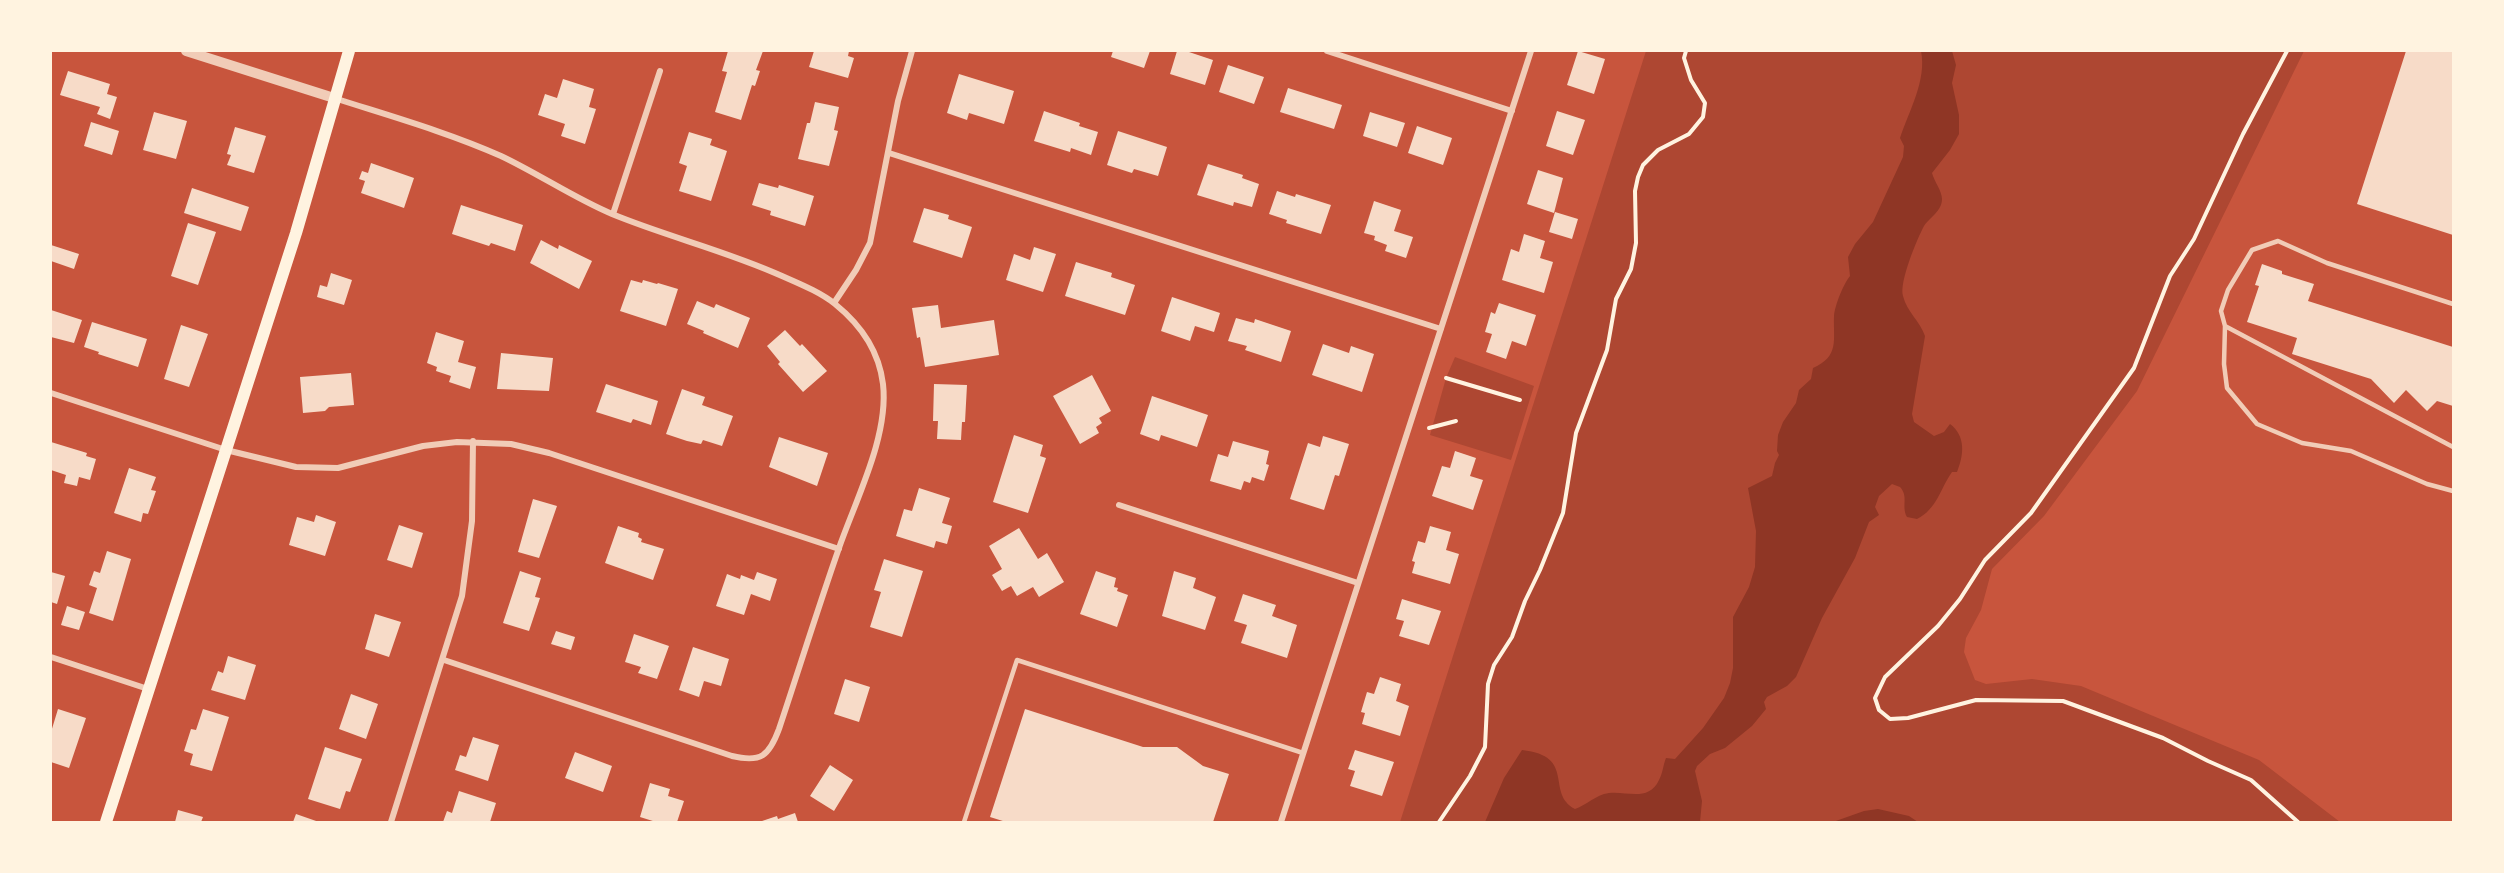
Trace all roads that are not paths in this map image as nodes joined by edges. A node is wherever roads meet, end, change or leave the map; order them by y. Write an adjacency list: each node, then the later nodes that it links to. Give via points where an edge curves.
1 (186, 51): 7 (street)
2 (349, 51): 7 (main road)
3 (912, 51): 9 (street)
4 (1327, 51): 8 (street)
5 (1531, 51): 8 (street)
6 (660, 71): 10 (street)
7 (334, 98): 10 (street, via 483,148); 18 (main road, via 296,233)
8 (1512, 111): 14 (street)
9 (889, 153): 11 (street, via 870,243); 14 (street)
10 (613, 214): 11 (street, via 741,257)
11 (834, 303): 21 (street, via 865,335 874,351 884,404 877,443)
12 (2453, 304): 13 (lane, via 2326,263 2278,240 2252,250 2228,290 2221,311)
13 (2225, 326): 17 (lane); 19 (lane, via 2227,388 2257,424 2302,443 2351,451)
14 (1441, 329): 22 (street)
15 (51, 393): 18 (street)
16 (473, 441): 18 (street, via 423,446 324,470 280,465); 21 (street, via 549,453); 24 (street, via 472,521 462,596)
17 (2453, 447)
18 (226, 450): 25 (main road)
19 (2453, 491)
20 (1119, 505): 22 (street)
21 (839, 549): 24 (street, via 779,729 770,750 762,757 732,756)
22 (1358, 583): 26 (street)
23 (51, 657): 25 (street)
24 (444, 660): 28 (street)
25 (149, 689): 27 (main road)
26 (1303, 753): 29 (lane, via 1017,660); 30 (street)
27 (106, 822)
28 (391, 822)
29 (964, 822)
30 (1281, 822)

